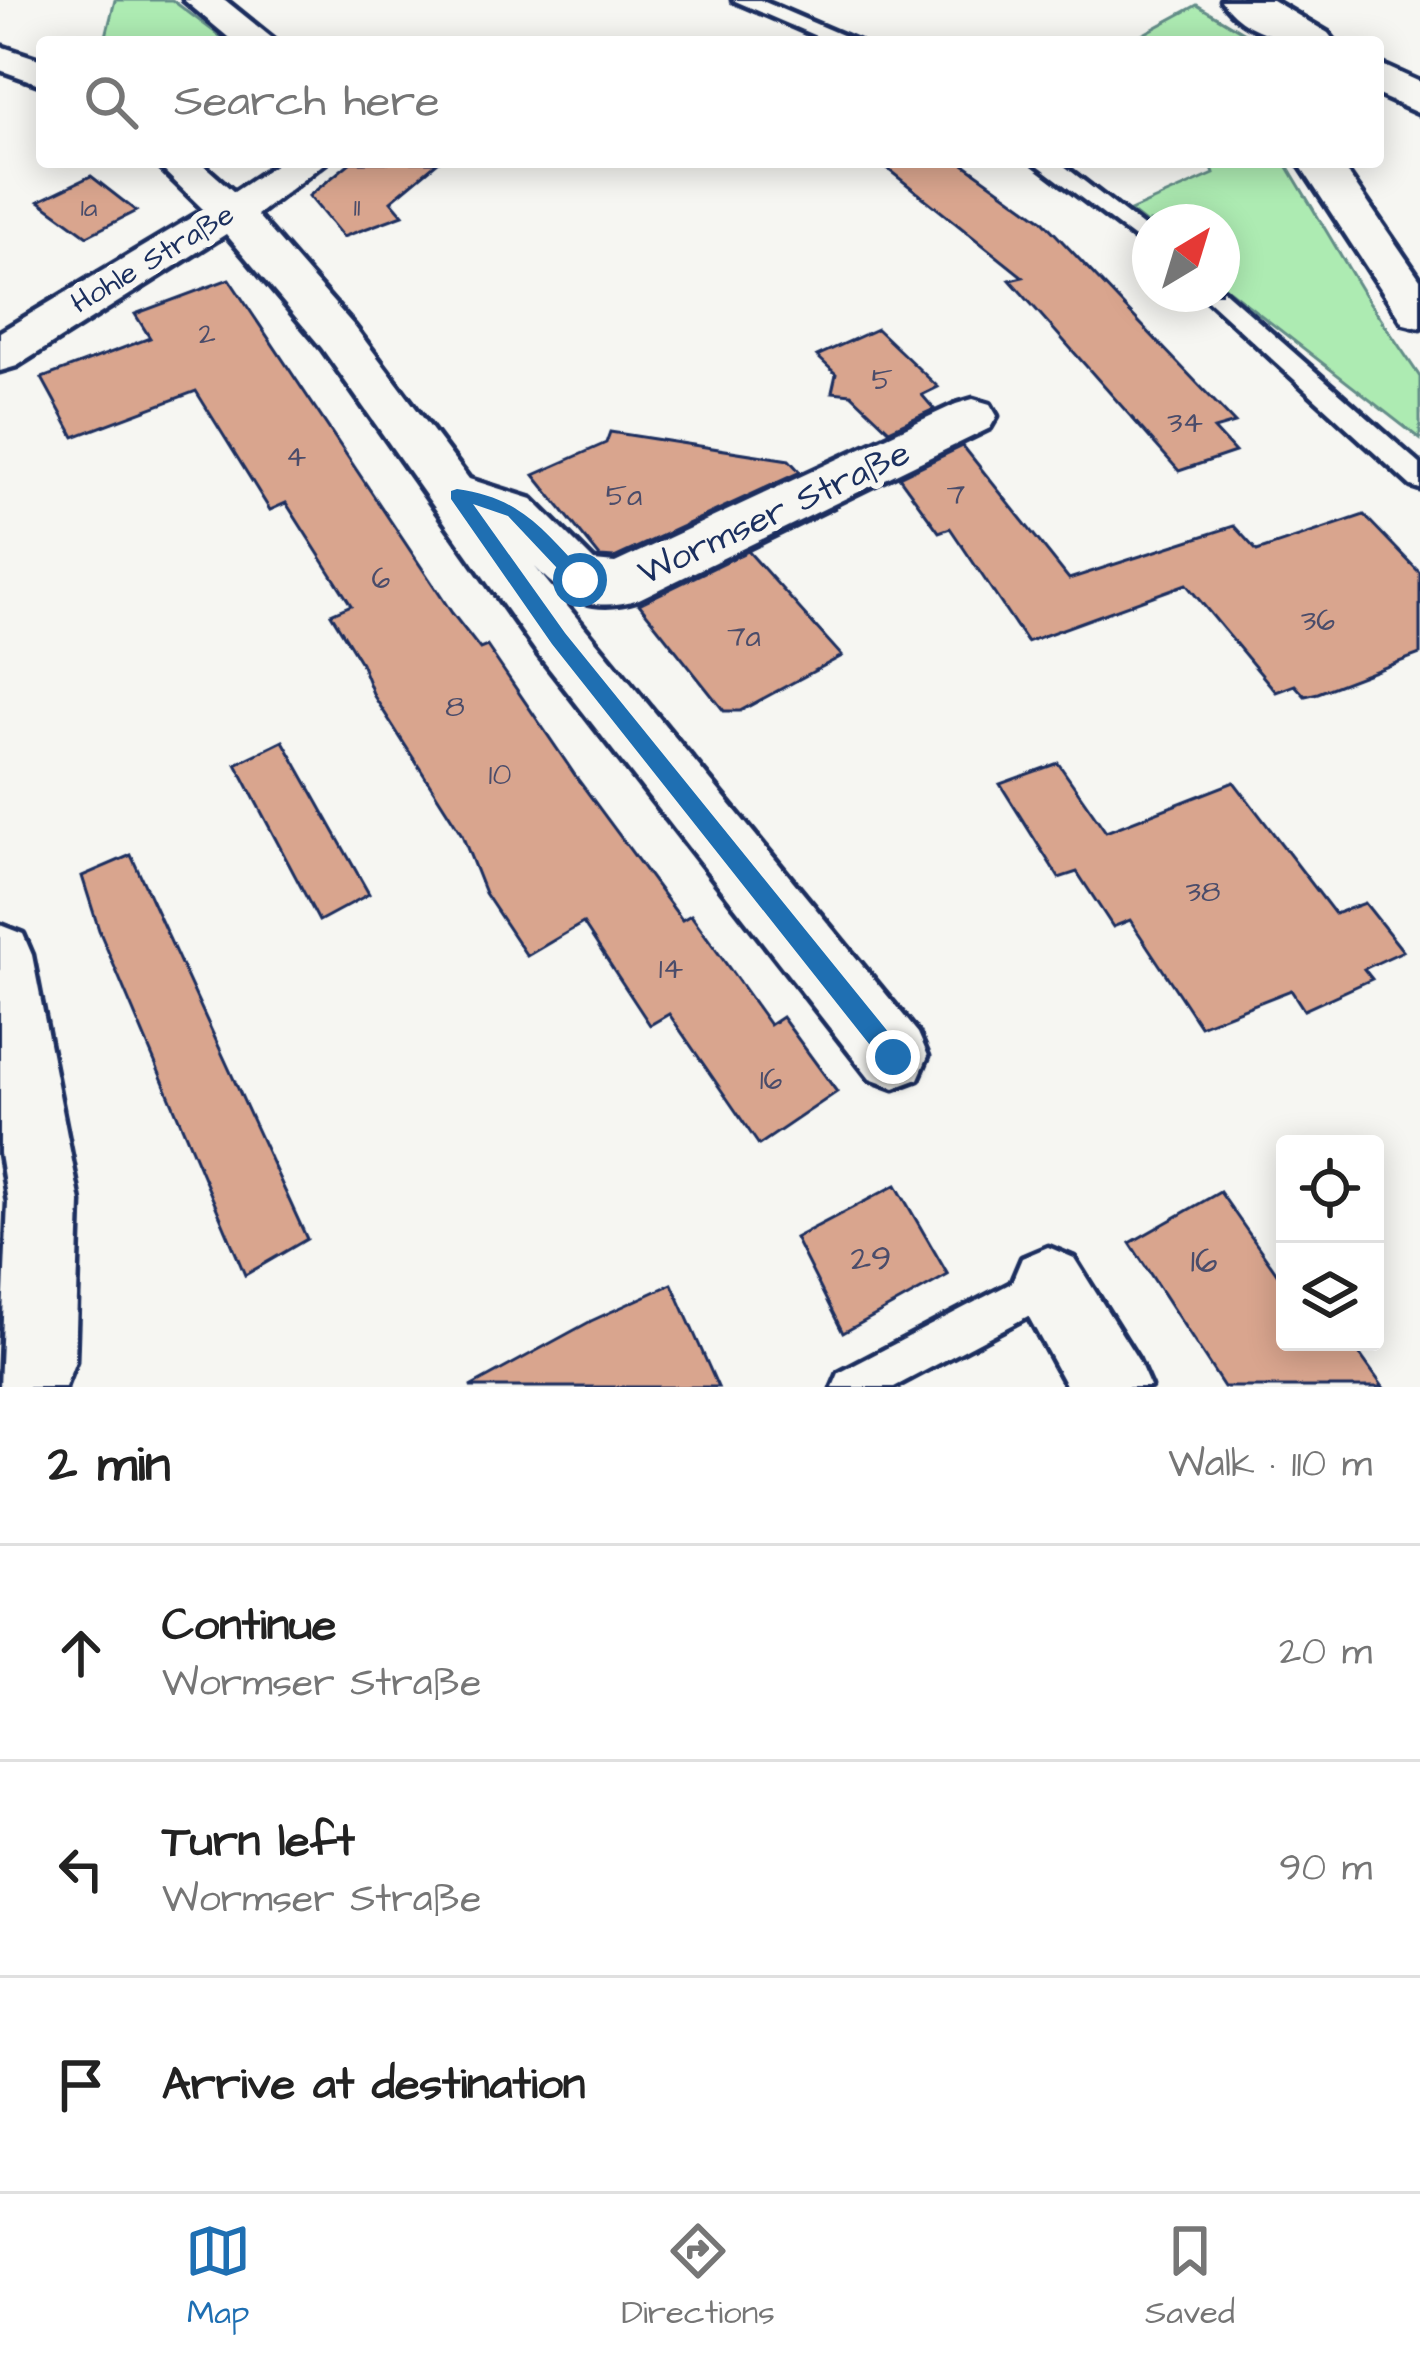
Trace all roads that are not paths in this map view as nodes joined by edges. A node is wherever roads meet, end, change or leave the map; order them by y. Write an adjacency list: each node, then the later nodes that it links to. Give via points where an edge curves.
1 (202, 0): 4 (street)
2 (743, 0): 5 (lane)
3 (1241, 0): 6 (main road)
4 (250, 36)
5 (833, 36)
6 (1302, 36)
7 (0, 57): 8 (street)
8 (36, 71)
9 (1384, 80): 10 (main road)
10 (1420, 100)
11 (183, 168): 15 (street)
12 (296, 168): 15 (street, Hohle Straße)
13 (1054, 168): 16 (lane)
14 (1323, 168): 18 (street)
15 (230, 211): 19 (street, Hohle Straße); 22 (street)
16 (1132, 229)
17 (1233, 312): 21 (lane)
18 (1420, 313)
19 (0, 355)
20 (973, 416): 22 (street, Wormser Straße, via 620,584 580,580 514,512)
21 (1420, 478)
22 (457, 495): 24 (street, via 558,639)
23 (0, 955): 26 (street, via 44,1202 37,1361)
24 (893, 1057)
25 (1048, 1284): 27 (lane); 28 (street)
26 (0, 1383)
27 (853, 1387)
28 (1111, 1387)

